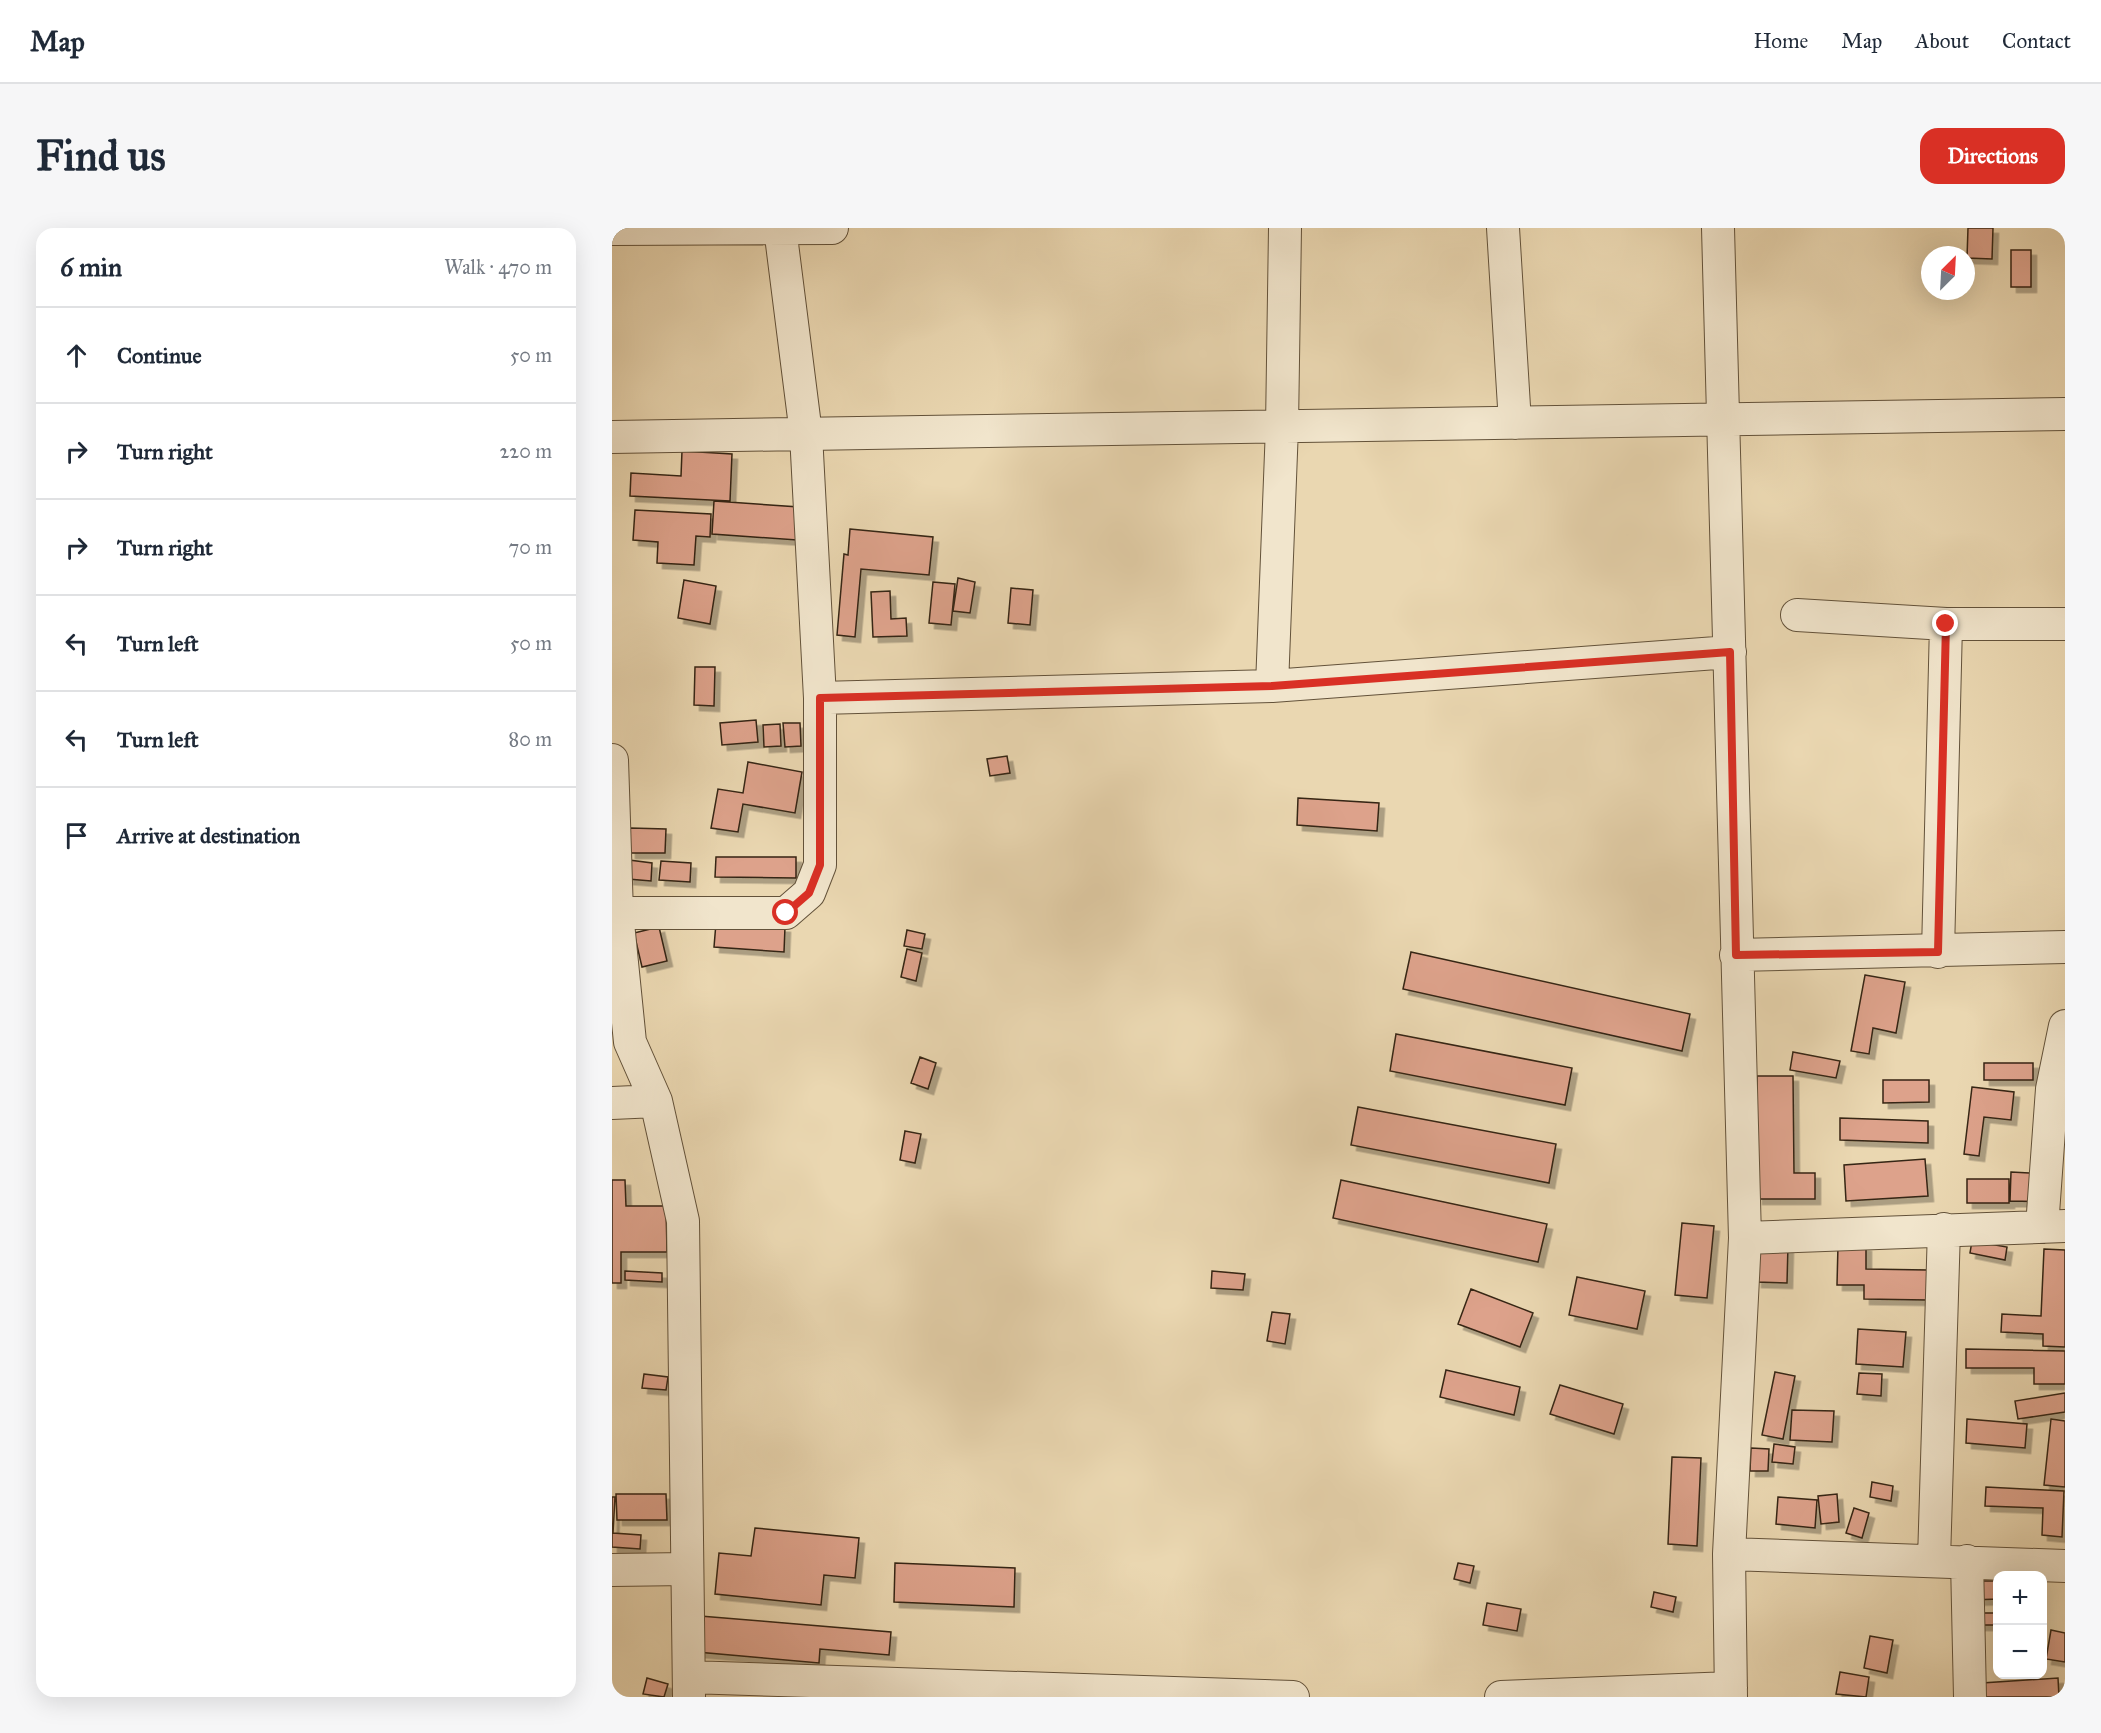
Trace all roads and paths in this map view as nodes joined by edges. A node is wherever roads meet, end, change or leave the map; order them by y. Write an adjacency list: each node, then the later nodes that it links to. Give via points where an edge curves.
1 (832, 228): 6 (street)
2 (1285, 228): 10 (street)
3 (1503, 228): 9 (street)
4 (1718, 228): 8 (street)
5 (612, 229): 6 (street)
6 (780, 229): 11 (street)
7 (2065, 414): 8 (street)
8 (1722, 419): 9 (street); 16 (street)
9 (1515, 423): 10 (street)
10 (1282, 427): 11 (street); 17 (street)
11 (806, 434): 12 (street); 18 (street)
12 (612, 437)
13 (1797, 615): 14 (street)
14 (1946, 624): 15 (street); 22 (street)
15 (2065, 624)
16 (1730, 652): 17 (street); 23 (street)
17 (1272, 686): 18 (street)
18 (820, 698): 20 (street, via 820,865 809,893 786,913)
19 (612, 760): 20 (street)
20 (615, 914): 25 (street, via 630,1042)
21 (2065, 947): 22 (street)
22 (1938, 952): 23 (street)
23 (1736, 955): 29 (street)
24 (2065, 1026): 27 (street, via 2052,1089)
25 (656, 1101): 26 (street); 34 (street, via 683,1221)
26 (612, 1102)
27 (2054, 1226): 28 (street)
28 (1944, 1229): 29 (street); 31 (street)
29 (1745, 1238): 30 (street)
30 (1729, 1554): 31 (street); 37 (street)
31 (1934, 1560): 32 (street)
32 (1967, 1561): 33 (street); 40 (street)
33 (2065, 1566)
34 (687, 1569): 35 (street); 36 (street)
35 (612, 1570)
36 (689, 1687): 38 (street)
37 (1731, 1692): 39 (street)
38 (1293, 1697)
39 (1501, 1697)
40 (1970, 1697)

